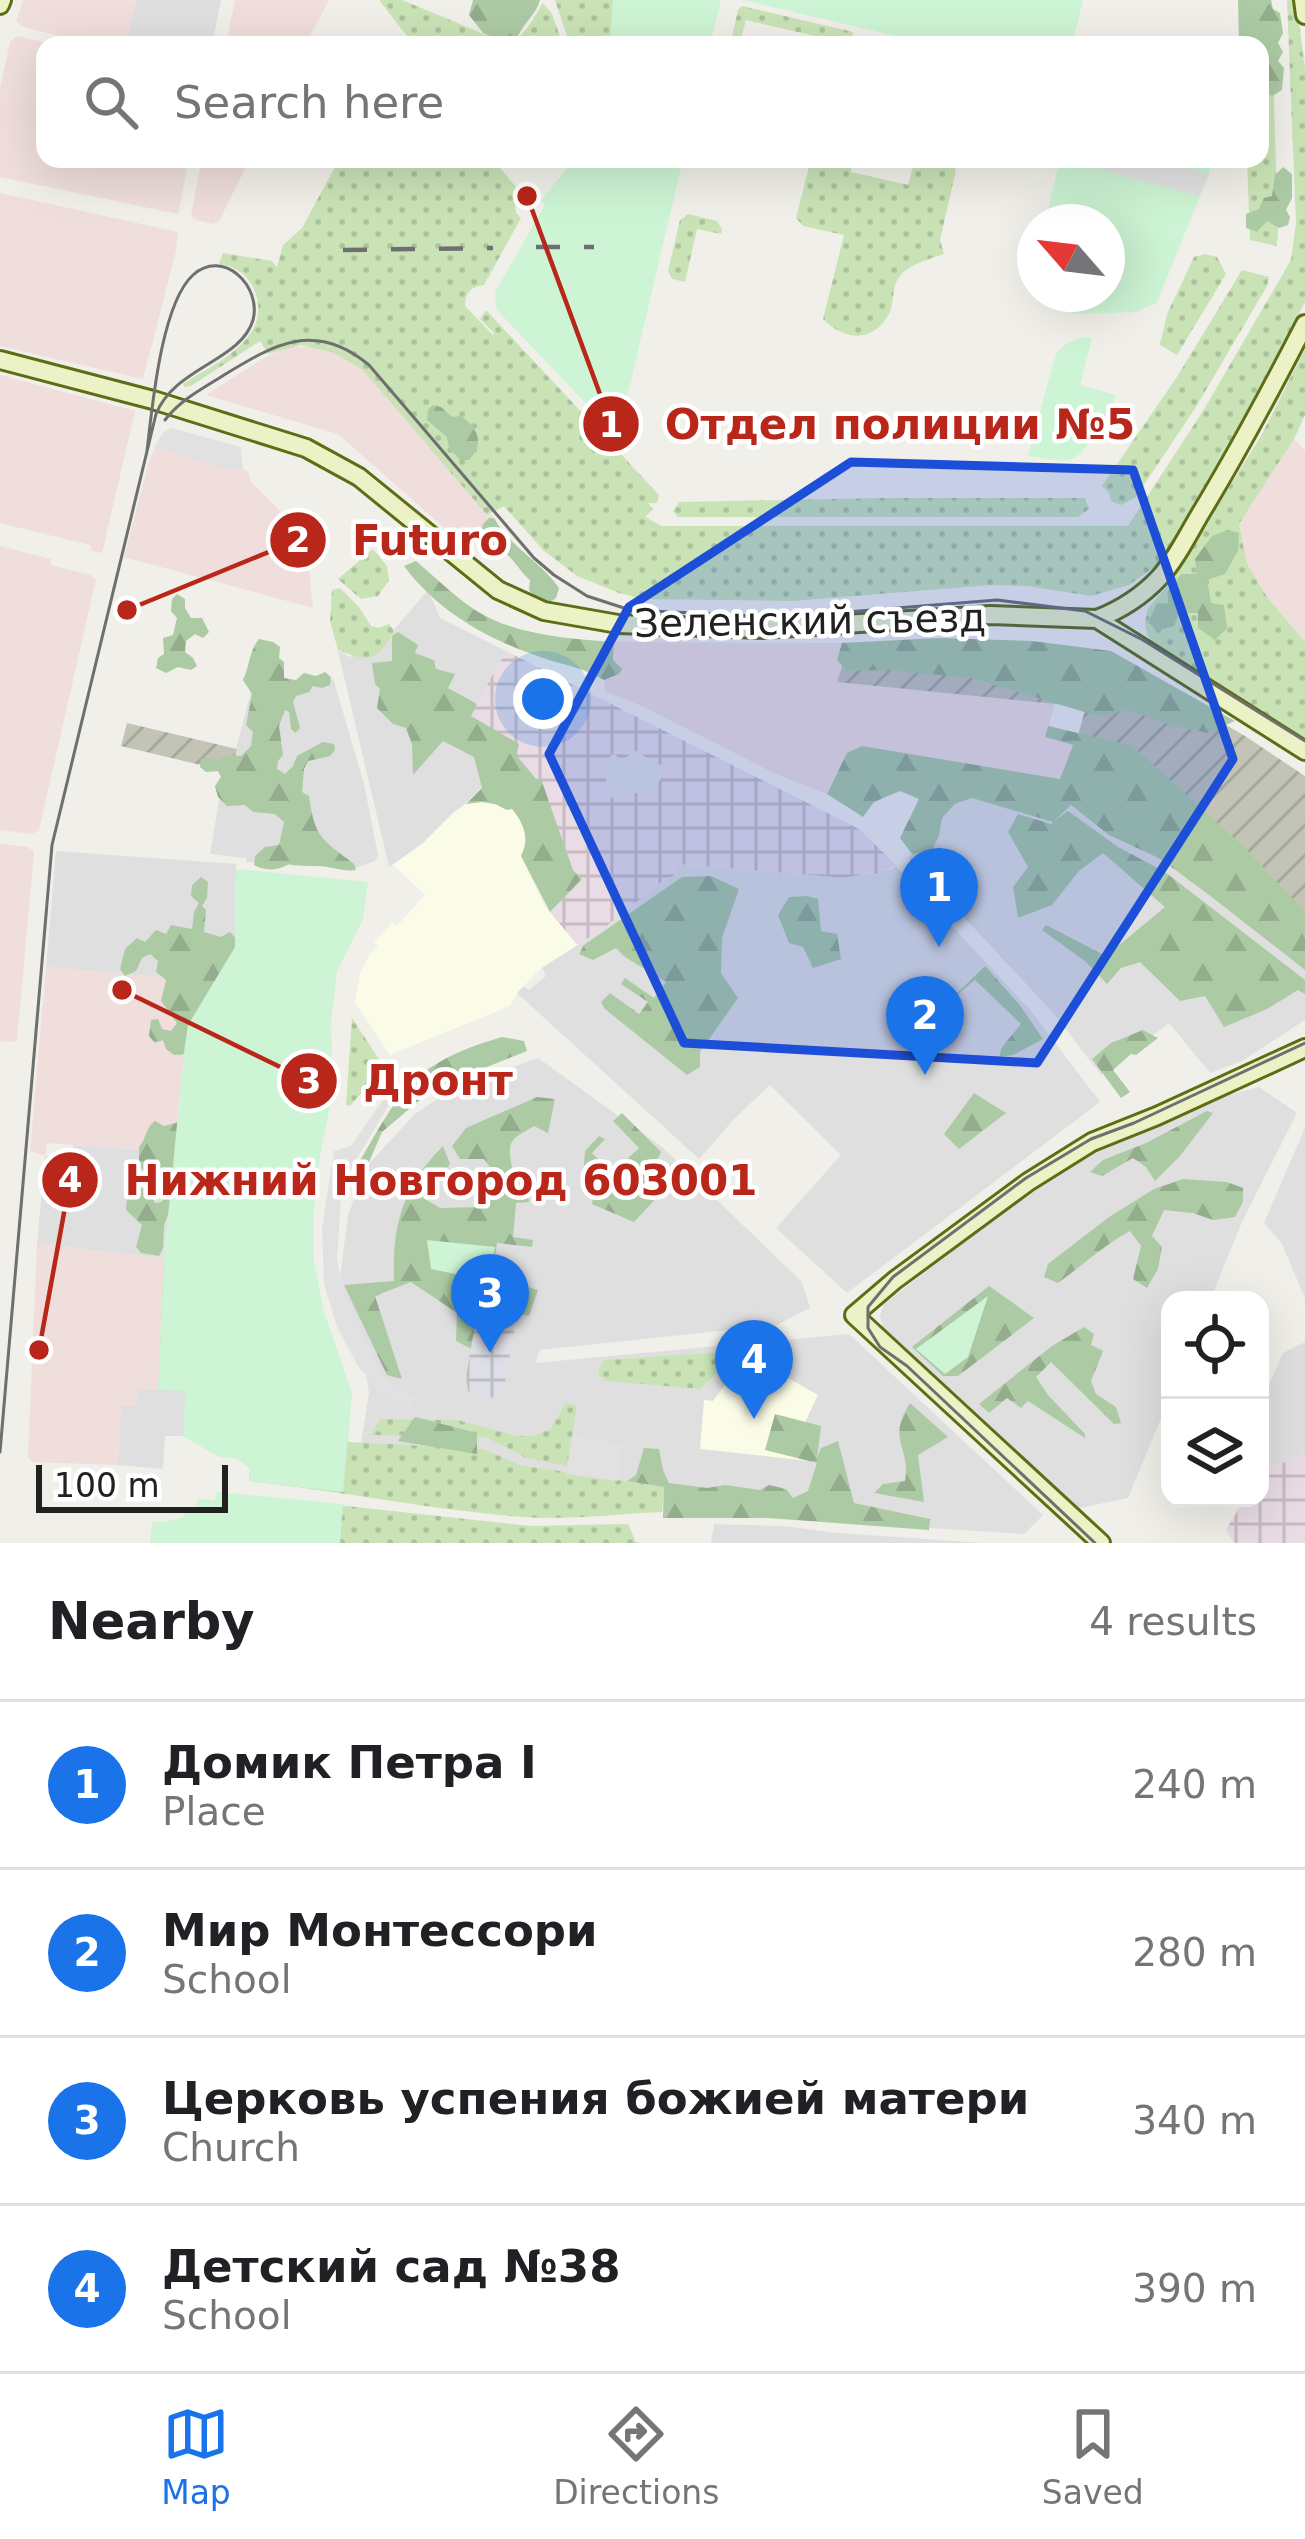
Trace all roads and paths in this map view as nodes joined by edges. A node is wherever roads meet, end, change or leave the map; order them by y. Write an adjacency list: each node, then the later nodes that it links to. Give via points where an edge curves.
1 (1304, 0): 2 (main road)
2 (1305, 15)
3 (1305, 324): 5 (main road, via 1160,577)
4 (0, 360): 5 (main road, Зеленский съезд, via 275,436 331,460 498,590 544,611 618,624 763,629 990,615)
5 (1096, 619): 6 (main road)
6 (1305, 751)
7 (1305, 1048): 8 (main road, via 1092,1142 854,1315)
8 (1101, 1543)

